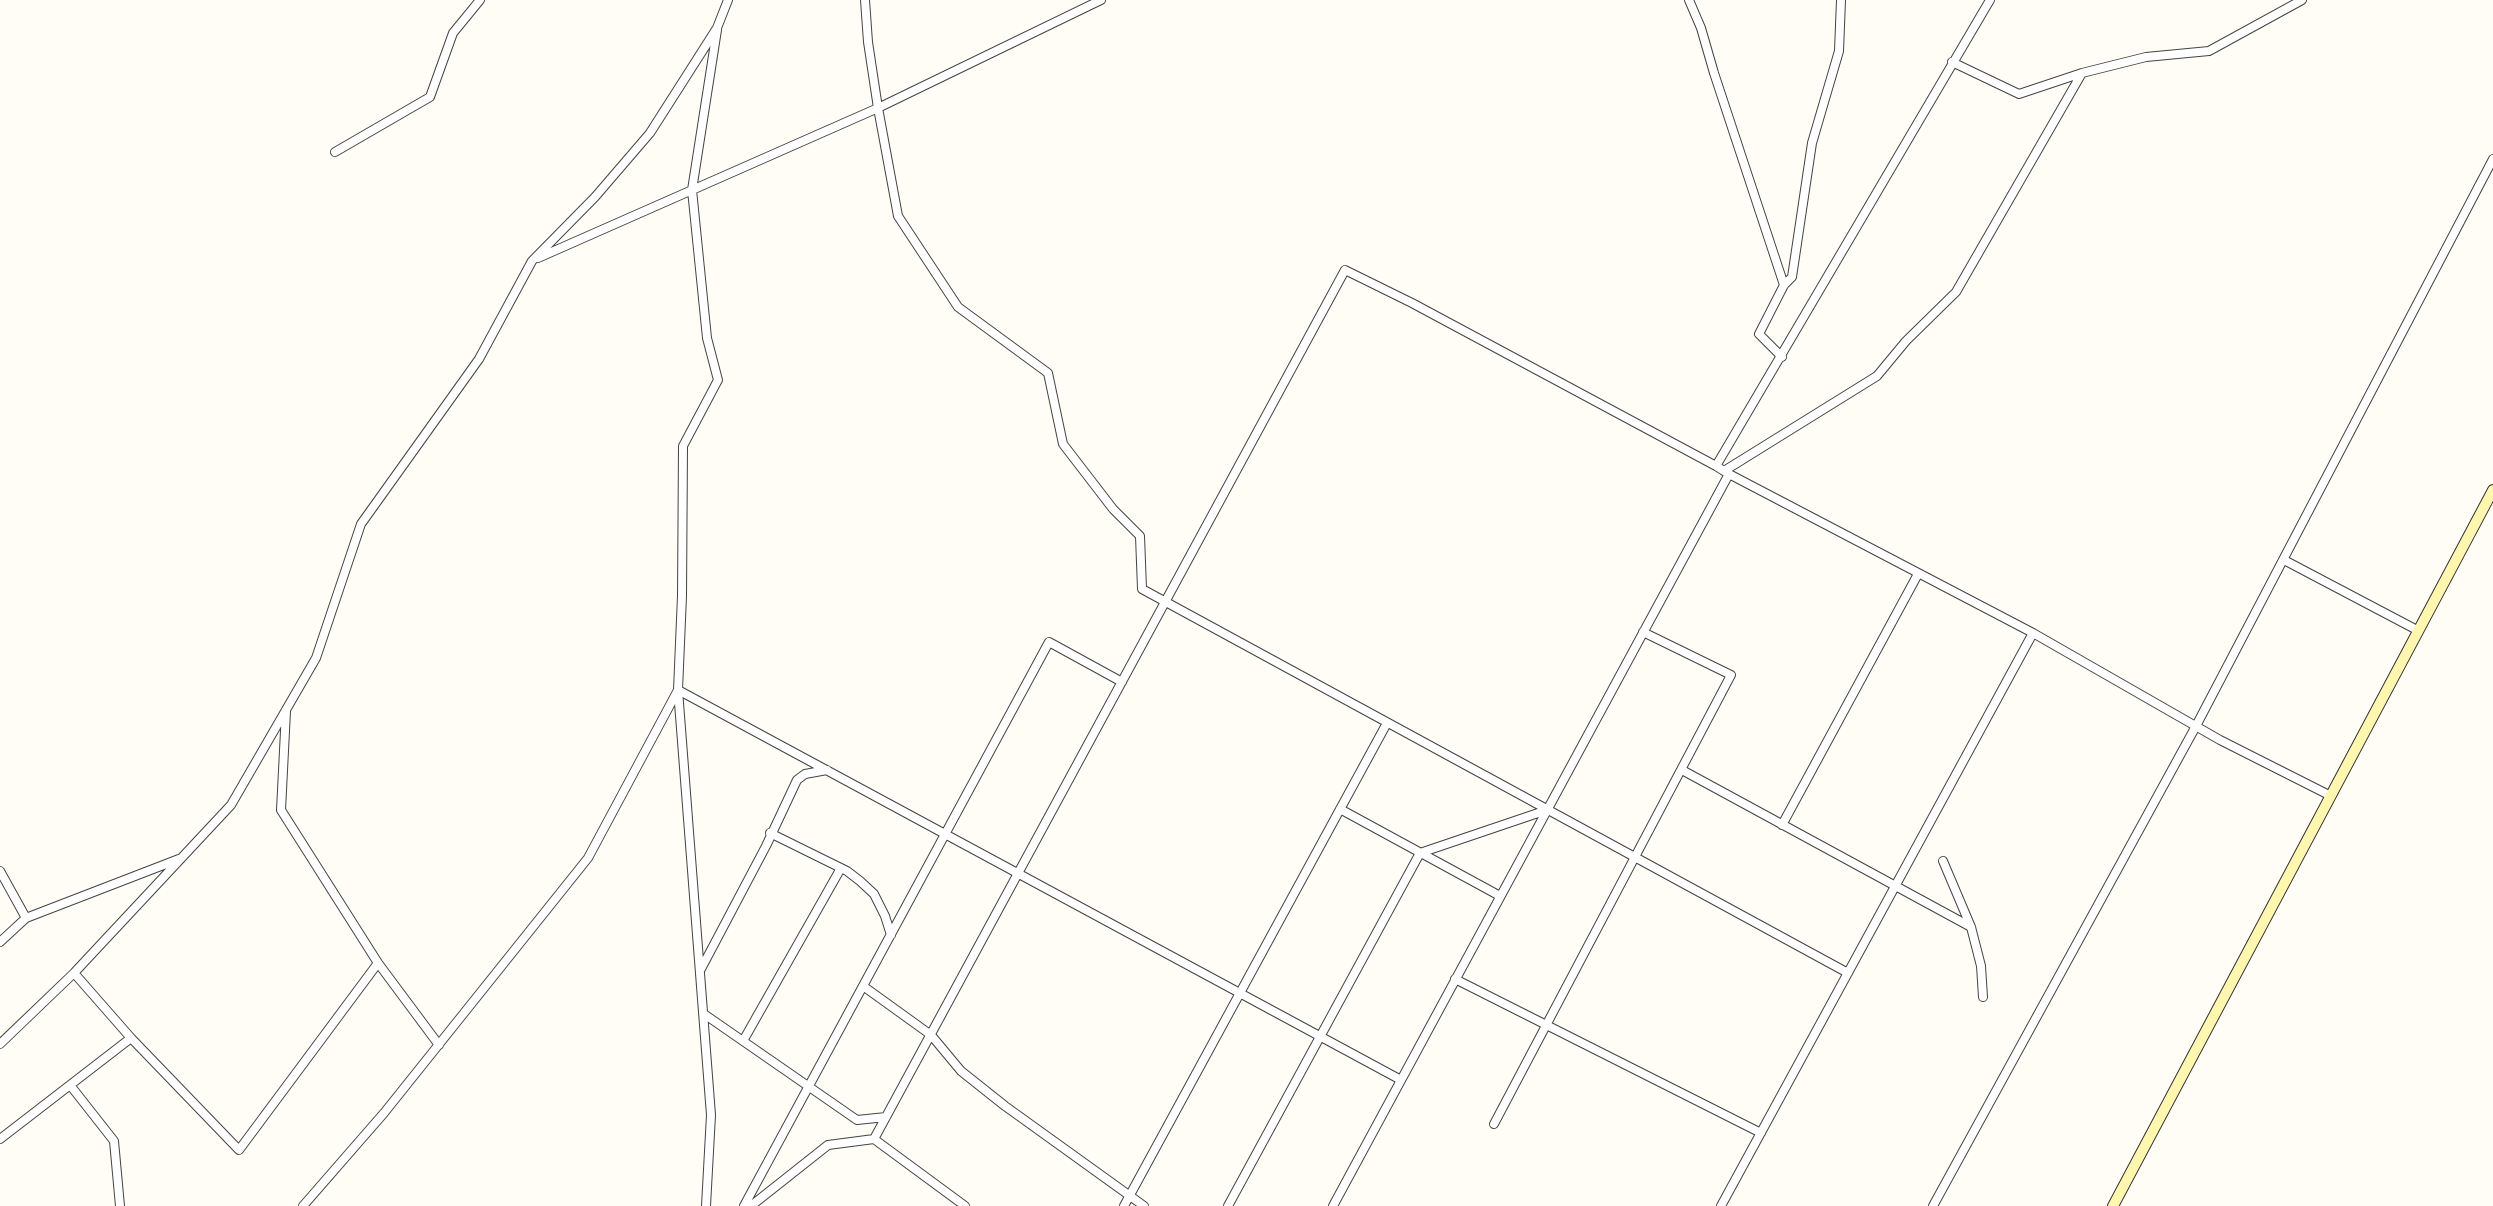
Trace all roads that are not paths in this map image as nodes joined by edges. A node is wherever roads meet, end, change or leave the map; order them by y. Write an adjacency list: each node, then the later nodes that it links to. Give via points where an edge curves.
1 (480, 0): 13 (street, via 453,33 430,97)
2 (729, 0): 9 (street)
3 (865, 0): 12 (street)
4 (1101, 0): 12 (street)
5 (1689, 0): 17 (street)
6 (1841, 0): 17 (street, via 1839,51 1812,143 1792,277)
7 (1990, 0): 10 (street)
8 (2302, 0): 11 (street, via 2209,51 2146,57)
9 (718, 27): 15 (street); 16 (street, via 650,133)
10 (1952, 62): 11 (street, via 2019,94); 18 (street)
11 (2082, 73): 19 (street, via 1956,292 1877,376)
12 (878, 108): 15 (street); 23 (street, via 898,216 958,307 1048,373 1063,444 1140,536 1142,589)
13 (335, 152)
14 (2493, 159): 21 (street)
15 (692, 190): 16 (street); 28 (street, via 707,338 718,380 683,446)
16 (532, 261): 29 (street, via 479,359 361,524 316,659)
17 (1784, 285): 18 (street, via 1759,334)
18 (1782, 357): 19 (street)
19 (1723, 470): 22 (street); 23 (street, via 1345,270); 25 (street)
20 (2493, 490): 24 (main road)
21 (2284, 560): 24 (street); 31 (street)
22 (1918, 574): 26 (street); 37 (street)
23 (1165, 603): 27 (street); 30 (street)
24 (2417, 630): 34 (main road)
25 (1643, 632): 33 (street, via 1731,675); 36 (street)
26 (2033, 634): 31 (street); 47 (street)
27 (1122, 682): 39 (street, via 1049,642); 46 (street)
28 (678, 690): 32 (street); 54 (street); 68 (street, via 588,858)
29 (286, 710): 42 (street, via 231,805); 53 (street, via 281,810)
30 (1387, 723): 35 (street); 36 (street)
31 (2196, 726): 34 (street); 89 (street)
32 (827, 770): 38 (street, via 797,780); 39 (street)
33 (1682, 770): 37 (street); 41 (street)
34 (2331, 796): 90 (main road)
35 (1340, 809): 40 (street); 59 (street)
36 (1547, 810): 40 (street); 41 (street); 48 (street)
37 (1782, 825): 47 (street)
38 (770, 833): 44 (street); 54 (street)
39 (946, 834): 46 (street); 51 (street)
40 (1420, 853): 48 (street); 64 (street)
41 (1634, 857): 56 (street); 62 (street)
42 (182, 858): 49 (street); 55 (street)
43 (1943, 861): 50 (street)
44 (841, 868): 51 (street, via 874,894); 66 (street)
45 (0, 871): 49 (street)
46 (1018, 873): 59 (street); 63 (street)
47 (1895, 886): 50 (street); 56 (street)
48 (1500, 896): 57 (street)
49 (26, 918): 52 (street)
50 (1971, 928): 60 (street)
51 (891, 935): 58 (street)
52 (0, 942)
53 (378, 963): 65 (street, via 239,1150); 68 (street)
54 (701, 969): 61 (street)
55 (74, 973): 65 (street); 67 (street)
56 (1848, 973): 74 (street)
57 (1455, 979): 62 (street); 69 (street)
58 (863, 986): 63 (street); 71 (street)
59 (1241, 993): 64 (street); 77 (street)
60 (1983, 997)
61 (704, 1014): 66 (street); 80 (street, via 711,1115)
62 (1546, 1025): 73 (street); 74 (street)
63 (931, 1035): 72 (street); 77 (street, via 961,1071)
64 (1320, 1036): 69 (street); 86 (street)
65 (131, 1038): 70 (street)
66 (743, 1041): 71 (street)
67 (0, 1044)
68 (439, 1045): 79 (street)
69 (1401, 1080): 87 (street)
70 (69, 1085): 75 (street); 78 (street, via 114,1141)
71 (808, 1087): 72 (street, via 857,1120); 81 (street)
72 (886, 1117): 76 (street)
73 (1494, 1124)
74 (1761, 1133): 88 (street)
75 (0, 1139)
76 (874, 1139): 82 (street, via 828,1145); 83 (street)
77 (1130, 1197): 84 (street); 85 (street)
78 (120, 1206)
79 (303, 1206)
80 (706, 1206)
81 (744, 1206)
82 (751, 1206)
83 (965, 1206)
84 (1124, 1206)
85 (1144, 1206)
86 (1228, 1206)
87 (1333, 1206)
88 (1721, 1206)
89 (1933, 1206)
90 (2113, 1206)

